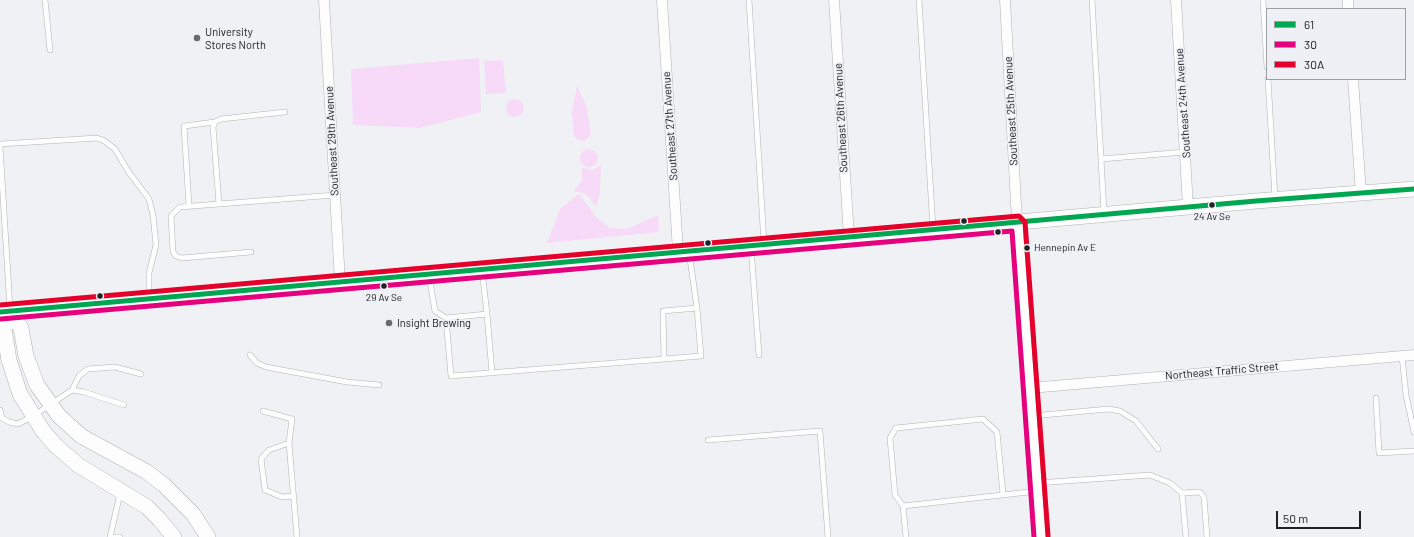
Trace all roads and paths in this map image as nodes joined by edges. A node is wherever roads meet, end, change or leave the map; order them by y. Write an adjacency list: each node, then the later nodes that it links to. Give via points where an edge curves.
1 (45, 0): 11 (lane)
2 (324, 0): 22 (street, Southeast 29th Avenue)
3 (662, 0): 32 (street, Southeast 27th Avenue)
4 (749, 0): 31 (lane)
5 (834, 0): 30 (street, Southeast 26th Avenue)
6 (919, 0): 29 (lane)
7 (1005, 0): 28 (street, Southeast 25th Avenue)
8 (1092, 0): 19 (lane)
9 (1176, 0): 18 (street, Southeast 24th Avenue)
10 (1263, 0): 12 (lane)
11 (50, 50)
12 (1266, 50)
13 (1268, 80): 23 (lane)
14 (1353, 80): 21 (street)
15 (285, 112): 16 (lane, via 221,119)
16 (215, 122): 24 (lane, via 213,127); 25 (lane, via 184,126)
17 (0, 145): 37 (lane, via 97,138 115,149 130,175 149,199 154,216 156,245 149,273); 39 (lane)
18 (1186, 152): 19 (lane); 26 (street, Southeast 24th Avenue)
19 (1101, 159): 27 (lane)
20 (1414, 189): 21 (main road)
21 (1361, 194): 23 (main road)
22 (335, 195): 24 (lane); 36 (street, Southeast 29th Avenue)
23 (1276, 200): 26 (main road)
24 (219, 204): 25 (lane)
25 (189, 206): 33 (lane, via 180,207 171,216 173,252 176,256 182,258)
26 (1188, 207): 27 (main road)
27 (1104, 215): 28 (main road)
28 (1018, 223): 29 (main road); 50 (street, Southeast 25th Avenue)
29 (933, 229): 30 (main road)
30 (848, 237): 31 (main road)
31 (757, 245): 32 (main road); 43 (lane)
32 (684, 251): 34 (main road); 38 (lane)
33 (251, 252)
34 (482, 269): 35 (main road); 40 (lane)
35 (429, 274): 36 (main road); 41 (lane, via 435,311)
36 (340, 282): 37 (main road)
37 (149, 298): 39 (main road)
38 (697, 308): 46 (lane, via 663,311); 46 (lane, via 701,356)
39 (5, 312): 53 (main road, via 21,328 29,366); 57 (main road, via 7,360 20,394)
40 (487, 314): 41 (lane); 47 (lane)
41 (446, 318): 47 (lane, via 451,376)
42 (250, 355): 49 (lane, via 257,363 266,367 346,382)
43 (759, 355)
44 (1414, 355): 45 (street, Northeast Traffic Street)
45 (1402, 356): 50 (street, Northeast Traffic Street); 59 (lane, via 1406,396)
46 (664, 359): 47 (lane)
47 (492, 373)
48 (141, 374): 51 (lane, via 115,367 92,368 79,376)
49 (379, 385)
50 (1030, 388): 58 (street, Southeast 25th Avenue)
51 (72, 390): 53 (lane); 54 (lane)
52 (1376, 398): 63 (lane, via 1379,453)
53 (50, 405): 57 (lane); 73 (main road, via 81,436 147,472 164,485 193,514)
54 (124, 405)
55 (0, 410): 57 (lane, via 2,418 18,424)
56 (263, 411): 61 (lane, via 292,419)
57 (33, 416): 65 (main road, via 56,446 71,460)
58 (1032, 416): 62 (lane, via 1120,411 1136,421); 64 (street, Southeast 25th Avenue)
59 (1414, 432)
60 (708, 440): 75 (lane, via 820,431)
61 (289, 443): 68 (lane); 68 (lane, via 269,450 261,459 265,490 282,497)
62 (1158, 449)
63 (1414, 451)
64 (1037, 487): 66 (lane); 67 (lane, via 1150,475 1170,483); 77 (street, Southeast 25th Avenue)
65 (121, 491): 70 (lane); 72 (main road, via 147,507)
66 (1003, 494): 69 (lane); 69 (lane, via 997,432 982,419 896,428 890,438 895,495)
67 (1182, 494): 78 (lane); 79 (lane, via 1200,492 1204,497)
68 (293, 496): 74 (lane)
69 (903, 506): 76 (lane)
70 (110, 537): 71 (lane)
71 (120, 537)
72 (174, 537)
73 (208, 537)
74 (297, 537)
75 (828, 537)
76 (906, 537)
77 (1041, 537)
78 (1186, 537)
79 (1207, 537)

